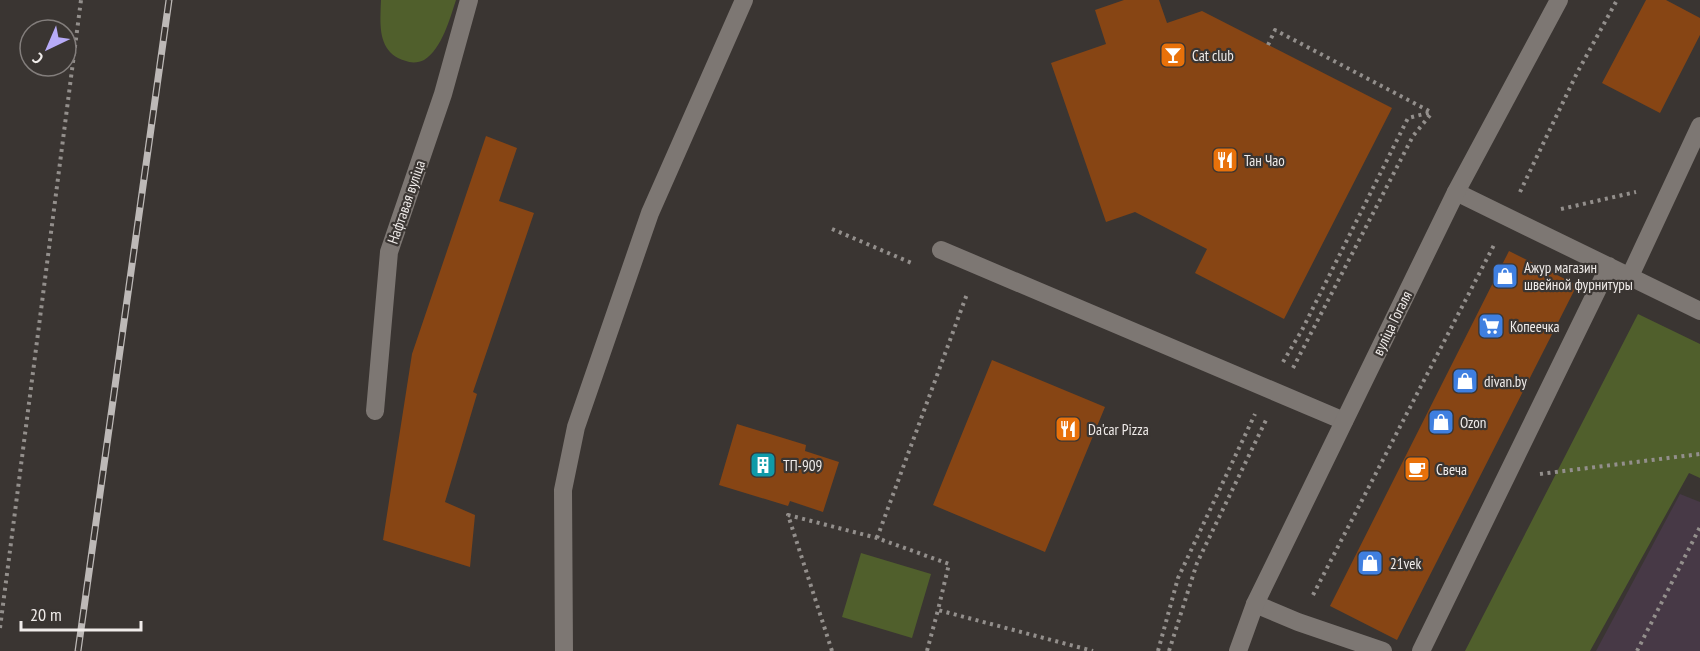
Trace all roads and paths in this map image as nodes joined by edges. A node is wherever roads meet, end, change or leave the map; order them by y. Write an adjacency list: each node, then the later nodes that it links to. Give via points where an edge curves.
1 (81, 0): 29 (path)
2 (469, 0): 20 (street, Нафтавая вуліца, via 443,94 389,252)
3 (744, 0): 30 (street, via 650,213 576,428 562,490)
4 (1559, 0): 10 (street, вуліца Гогаля)
5 (1617, 0): 12 (path, via 1577,73)
6 (1268, 45): 7 (path, via 1275,30)
7 (1432, 112)
8 (1700, 126): 9 (street)
9 (1674, 184): 11 (path); 18 (street)
10 (1456, 192): 12 (street); 21 (street, вуліца Гогаля)
11 (1559, 209)
12 (1508, 218): 16 (street); 28 (path)
13 (832, 229): 15 (path)
14 (941, 250): 17 (street)
15 (917, 265)
16 (1609, 266): 18 (street); 23 (street)
17 (980, 268): 21 (street); 25 (path, via 969,288)
18 (1630, 276): 19 (street)
19 (1700, 311)
20 (375, 411)
21 (1344, 421): 26 (street, вуліца Гогаля)
22 (1700, 454): 23 (path)
23 (1505, 479): 36 (street)
24 (1700, 527): 37 (path)
25 (877, 538): 27 (path, via 949,564); 31 (path, via 788,515)
26 (1255, 604): 28 (street); 34 (street, вуліца Гогаля)
27 (938, 610): 32 (path); 33 (path)
28 (1298, 622): 35 (street)
29 (0, 628)
30 (564, 651)
31 (832, 651)
32 (927, 651)
33 (1093, 651)
34 (1238, 651)
35 (1383, 651)
36 (1421, 651)
37 (1637, 651)

